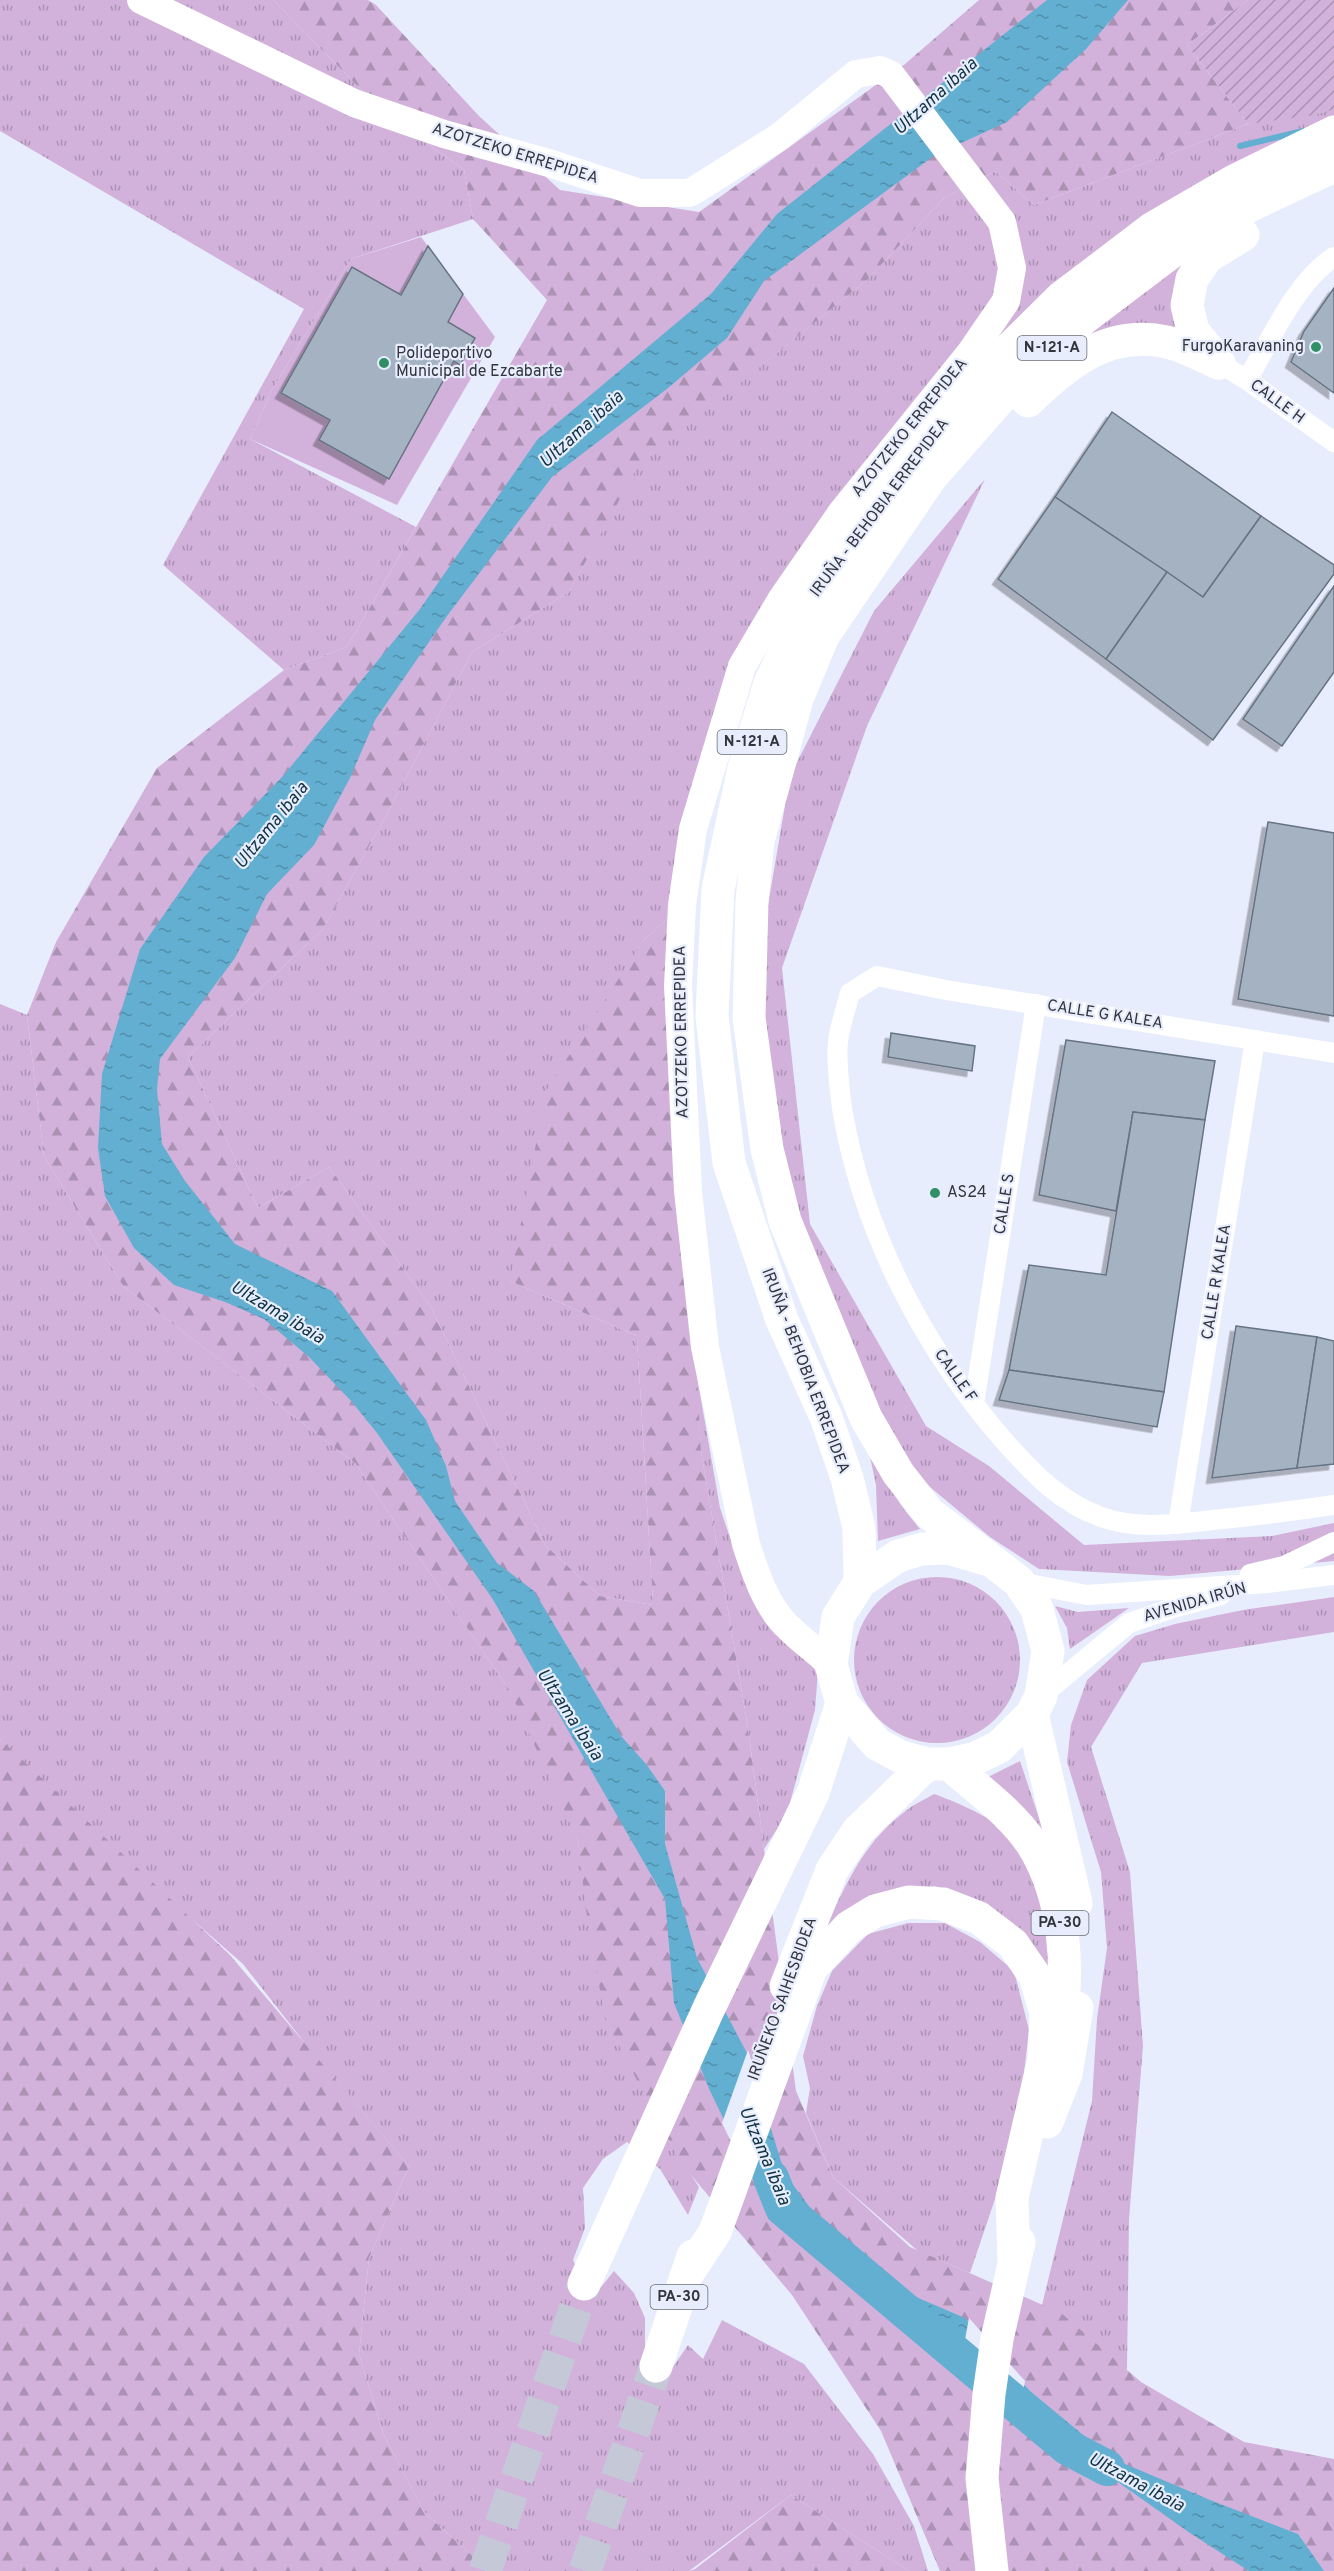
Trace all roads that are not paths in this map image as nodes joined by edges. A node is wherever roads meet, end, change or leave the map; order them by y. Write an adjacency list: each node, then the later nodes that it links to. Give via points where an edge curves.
1 (141, 0): 24 (street, AZOTZEKO ERREPIDEA, via 354,103 640,192 690,193 779,137 856,74 880,70 891,75 1002,222 1012,268 1006,301 971,352 842,512 775,609 742,666 691,840 682,905 678,986 687,1191 705,1347 746,1544)
2 (1334, 132): 20 (highway, IRUÑA - BEHOBIA ERREPIDEA / N-121-A, via 1234,181 1153,228 1061,298 981,378 908,465 814,593 770,683 744,768 718,889 712,1016 729,1163 782,1320 826,1418 847,1478 859,1528)
3 (1334, 166): 9 (highway, IRUÑA - BEHOBIA ERREPIDEA / N-121-A, via 1249,206 1170,253 1084,318 1003,395 931,477)
4 (1334, 189): 6 (highway, via 1231,241 1207,257 1192,279 1187,305 1193,331)
5 (1334, 257): 7 (street, via 1309,280 1288,309)
6 (1219, 363): 7 (street, CALLE H); 9 (highway, via 1167,342 1129,340 1092,349 1052,378 1006,421)
7 (1247, 380): 8 (street, CALLE H)
8 (1334, 442)
9 (841, 610): 18 (highway, IRUÑA - BEHOBIA ERREPIDEA / N-121-A, via 823,636 797,699 758,841 749,1018 767,1149 785,1221 866,1418 898,1473 929,1514)
10 (877, 976): 11 (street, CALLE G KALEA); 14 (street, CALLE F, via 850,993 838,1042 842,1111 854,1169 886,1253 919,1323)
11 (1036, 1004): 12 (street, CALLE G KALEA); 14 (street, CALLE S)
12 (1255, 1040): 13 (street, CALLE G KALEA); 16 (street, CALLE R KALEA)
13 (1334, 1053)
14 (974, 1404): 16 (street, CALLE F, via 1058,1496 1101,1517 1140,1526)
15 (1334, 1505): 16 (street, CALLE F)
16 (1178, 1524)
17 (1334, 1542): 23 (street, AVENIDA IRÚN, via 1284,1566)
18 (992, 1561): 20 (highway, PA-30, via 948,1548 922,1549 897,1556); 21 (highway, PA-30)
19 (1334, 1575): 22 (street, AVENIDA IRÚN)
20 (860, 1582): 25 (highway, PA-30)
21 (1019, 1582): 23 (street, AVENIDA IRÚN, via 1087,1595); 28 (highway, PA-30, via 1037,1609 1048,1651)
22 (1267, 1583): 23 (street, AVENIDA IRÚN); 28 (street, AVENIDA IRÚN, via 1129,1623)
23 (1182, 1589)
24 (773, 1607): 25 (street, via 806,1624); 26 (street, AZOTZEKO ERREPIDEA, via 787,1627)
25 (838, 1617): 26 (highway, PA-30)
26 (831, 1665): 27 (highway, PA-30)
27 (842, 1703): 29 (highway, PA-30, via 877,1744 901,1756); 33 (highway, via 813,1793)
28 (1036, 1705): 29 (highway, via 999,1747 976,1758); 31 (highway, PA-30, via 1076,1899 1080,1942 1080,1987 1066,2074)
29 (938, 1764): 30 (highway, IRUÑEKO SAIHESBIDEA / PA-30, via 858,1831 832,1870); 31 (highway, PA-30, via 1003,1811 1032,1843 1048,1877 1064,1948)
30 (796, 1981): 32 (highway, via 849,1927 875,1911 909,1902 943,1904 979,1918 1013,1944 1035,1976 1046,2013 1044,2060 1012,2198); 34 (highway, IRUÑEKO SAIHESBIDEA / PA-30, via 709,2230 686,2276)
31 (1047, 2122): 32 (highway, PA-30)
32 (1014, 2261): 35 (highway, PA-30, via 988,2394 982,2478)
33 (584, 2284)
34 (656, 2366)
35 (992, 2571)

